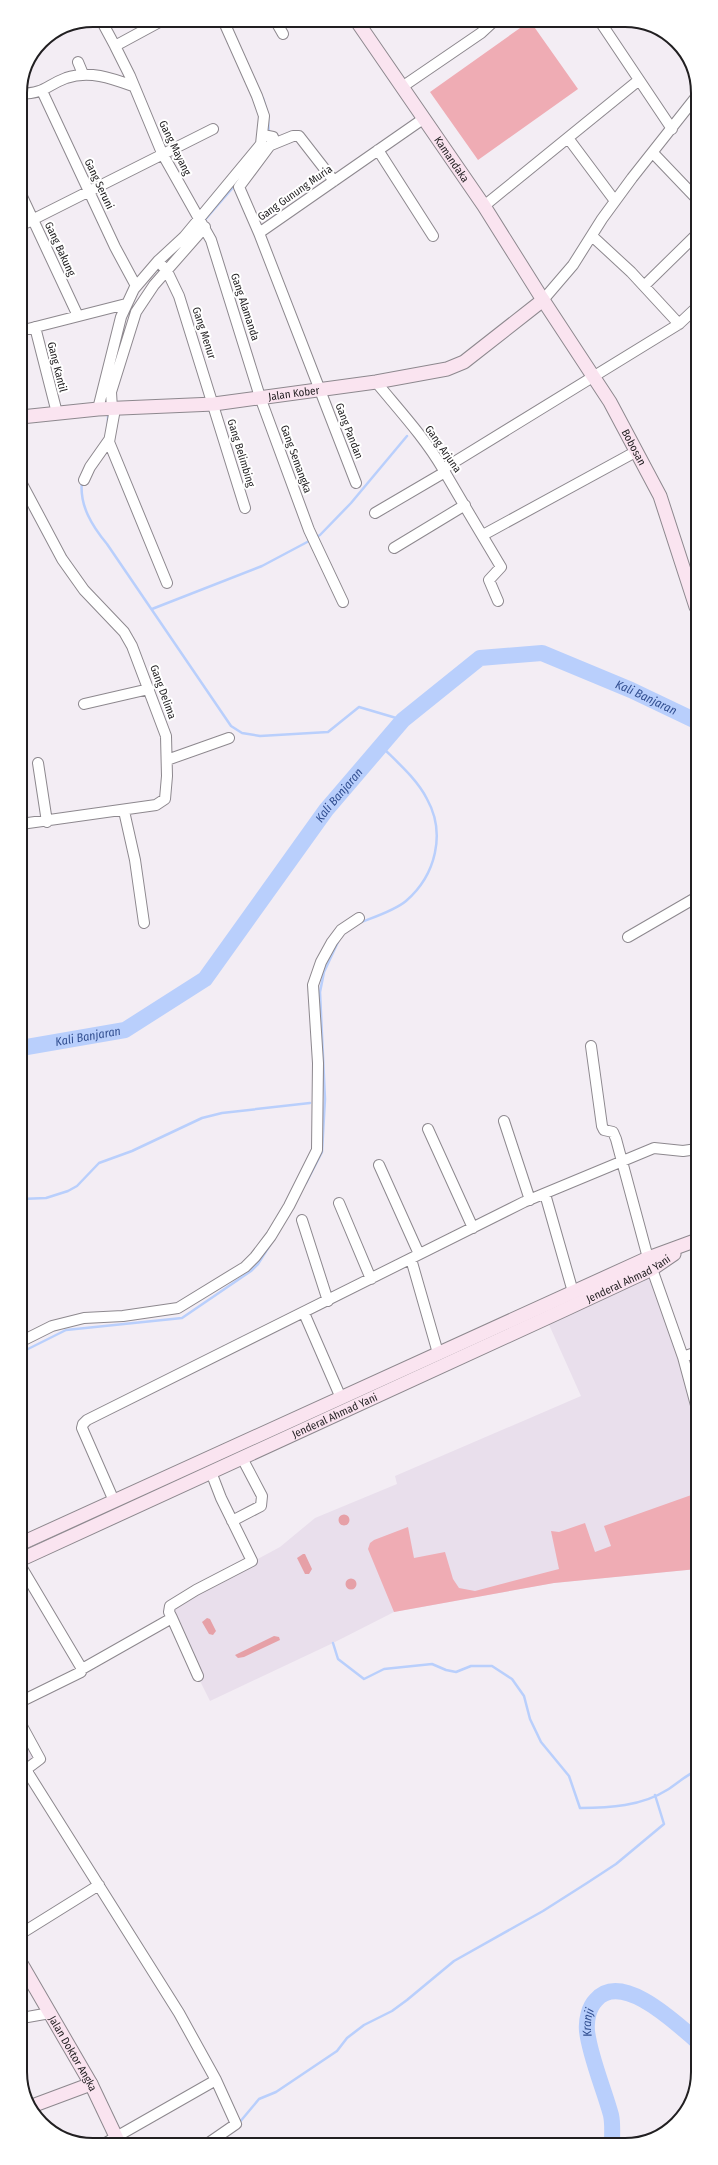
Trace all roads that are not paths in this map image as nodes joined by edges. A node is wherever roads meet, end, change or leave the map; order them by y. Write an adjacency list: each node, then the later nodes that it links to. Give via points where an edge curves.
1 (105, 27): 9 (street, Gang Mayang)
2 (150, 27): 9 (street)
3 (226, 27): 21 (street, via 257,96)
4 (279, 27): 8 (street)
5 (361, 27): 14 (street, Kamandaka)
6 (487, 27): 14 (street)
7 (604, 27): 12 (street)
8 (283, 34)
9 (115, 46): 13 (street, Gang Mayang)
10 (78, 62): 11 (street)
11 (83, 74): 13 (street, via 97,75); 15 (street, via 66,78)
12 (639, 80): 20 (street); 22 (street)
13 (133, 86): 24 (street, Gang Mayang)
14 (402, 87): 18 (street, Kamandaka)
15 (42, 91): 16 (street); 28 (street, Gang Seruni)
16 (27, 93)
17 (691, 112): 20 (street)
18 (424, 119): 23 (street, Gang Gunung Muria); 30 (street, Kamandaka)
19 (213, 129): 24 (street)
20 (672, 129): 25 (street)
21 (268, 138): 26 (street, via 299,136); 34 (street); 35 (street, via 240,185)
22 (568, 138): 29 (street); 30 (street)
23 (378, 150): 26 (street, Gang Gunung Muria); 36 (street)
24 (162, 153): 28 (street); 34 (street, Gang Mayang)
25 (653, 153): 27 (street); 29 (street)
26 (334, 181): 35 (street, Gang Gunung Muria)
27 (691, 190)
28 (89, 191): 32 (street); 40 (street, Gang Seruni)
29 (615, 201): 37 (street)
30 (484, 206): 42 (street, Kamandaka)
31 (27, 207): 32 (street, Gang Bakung)
32 (33, 219): 33 (street); 45 (street, Gang Bakung)
33 (27, 222)
34 (202, 224): 39 (street); 52 (street, Gang Alamanda, via 211,240)
35 (258, 234): 51 (street, Gang Gunung Muria)
36 (433, 236)
37 (592, 236): 41 (street); 42 (street, via 573,265)
38 (691, 240): 41 (street)
39 (163, 267): 40 (street); 53 (street, Gang Menur, via 179,296); 54 (street, via 136,312 114,380)
40 (136, 286): 43 (street)
41 (644, 286): 46 (street)
42 (543, 300): 49 (street, Bobosan); 50 (street, Jalan Kober, via 457,367)
43 (126, 304): 45 (street); 54 (street, via 108,362)
44 (691, 313): 46 (street)
45 (78, 316): 47 (street)
46 (679, 324): 49 (street)
47 (35, 327): 48 (street); 55 (street, Gang Kantil)
48 (27, 329)
49 (593, 376): 58 (street, Bobosan); 59 (street)
50 (376, 382): 51 (street, Jalan Kober); 59 (street, Gang Arjuna)
51 (320, 388): 52 (street, Jalan Kober); 61 (street, Gang Pandan)
52 (260, 397): 53 (street, Jalan Kober); 71 (street, Gang Semangka, via 309,530)
53 (214, 404): 54 (street, Jalan Kober); 64 (street, Gang Belimbing)
54 (108, 409): 55 (street, Jalan Kober); 57 (street)
55 (57, 413): 56 (street, Jalan Kober)
56 (27, 416)
57 (109, 440): 60 (street); 68 (street)
58 (637, 451): 66 (street); 69 (street, Bobosan, via 660,496)
59 (444, 471): 63 (street, Gang Arjuna); 65 (street)
60 (84, 480)
61 (356, 483)
62 (27, 493): 72 (street, Gang Delima, via 62,559 84,590 124,632)
63 (465, 505): 66 (street, Gang Arjuna); 67 (street)
64 (245, 508)
65 (375, 513)
66 (483, 535): 70 (street, Gang Arjuna, via 501,567 489,580)
67 (394, 548)
68 (167, 583)
69 (691, 592)
70 (498, 601)
71 (343, 602)
72 (149, 690): 73 (street); 75 (street, Gang Delima, via 166,736)
73 (84, 704)
74 (229, 738): 75 (street)
75 (167, 760): 77 (street, Gang Delima, via 167,794 162,803)
76 (38, 763): 78 (street)
77 (124, 811): 78 (street, Gang Delima); 82 (street, via 135,860)
78 (47, 822): 79 (street, Gang Delima)
79 (27, 824)
80 (691, 901): 83 (street)
81 (359, 918): 102 (street, via 341,930 332,942 321,962 314,985 318,1064 317,1150 271,1236 245,1267 178,1308 152,1313 84,1318 52,1326)
82 (144, 923)
83 (628, 938)
84 (591, 1046): 88 (street, via 602,1126 604,1130 614,1133)
85 (504, 1122): 91 (street)
86 (428, 1129): 94 (street)
87 (691, 1150): 88 (street, via 654,1148)
88 (620, 1160): 90 (street); 97 (street)
89 (379, 1165): 96 (street)
90 (545, 1194): 91 (street); 99 (street)
91 (530, 1200): 94 (street)
92 (339, 1203): 98 (street)
93 (302, 1220): 100 (street)
94 (473, 1228): 96 (street)
95 (691, 1243): 97 (street, Jenderal Ahmad Yani)
96 (415, 1257): 98 (street); 103 (street)
97 (650, 1264): 99 (street, Jenderal Ahmad Yani); 105 (street); 109 (street, Jenderal Ahmad Yani)
98 (371, 1279): 100 (street)
99 (573, 1292): 103 (street, Jenderal Ahmad Yani)
100 (328, 1301): 101 (street)
101 (304, 1313): 107 (street); 113 (street, via 83,1424 82,1428)
102 (27, 1338)
103 (438, 1353): 107 (street, Jenderal Ahmad Yani)
104 (691, 1354): 105 (street)
105 (683, 1357): 106 (street)
106 (691, 1387)
107 (340, 1398): 108 (street, Jenderal Ahmad Yani)
108 (254, 1437): 109 (street); 112 (street, Jenderal Ahmad Yani)
109 (260, 1450): 110 (street, Jenderal Ahmad Yani)
110 (242, 1458): 111 (street, Jenderal Ahmad Yani); 115 (street, via 263,1501 261,1506)
111 (210, 1472): 114 (street, Jenderal Ahmad Yani); 115 (street)
112 (138, 1490): 113 (street, Jenderal Ahmad Yani); 114 (street)
113 (114, 1501): 116 (street, Jenderal Ahmad Yani)
114 (144, 1503): 117 (street, Jenderal Ahmad Yani)
115 (232, 1521): 119 (street, via 252,1561 170,1606)
116 (27, 1541)
117 (27, 1557)
118 (27, 1576): 120 (street)
119 (172, 1618): 120 (street); 121 (street)
120 (82, 1669): 122 (street, via 81,1672)
121 (198, 1676)
122 (27, 1699)
123 (27, 1735): 125 (street, via 40,1759)
124 (27, 1770): 126 (street)
125 (27, 1770)
126 (99, 1885): 127 (street); 131 (street, via 179,2013)
127 (27, 1930)
128 (27, 1974): 129 (street, Jalan Doktor Angka)
129 (50, 2013): 130 (street); 132 (street, Jalan Doktor Angka)
130 (27, 2017)
131 (216, 2080): 135 (street); 136 (street, via 236,2124)
132 (91, 2084): 133 (street); 134 (street, Jalan Doktor Angka)
133 (36, 2105)
134 (117, 2138)
135 (123, 2138)
136 (216, 2138)

